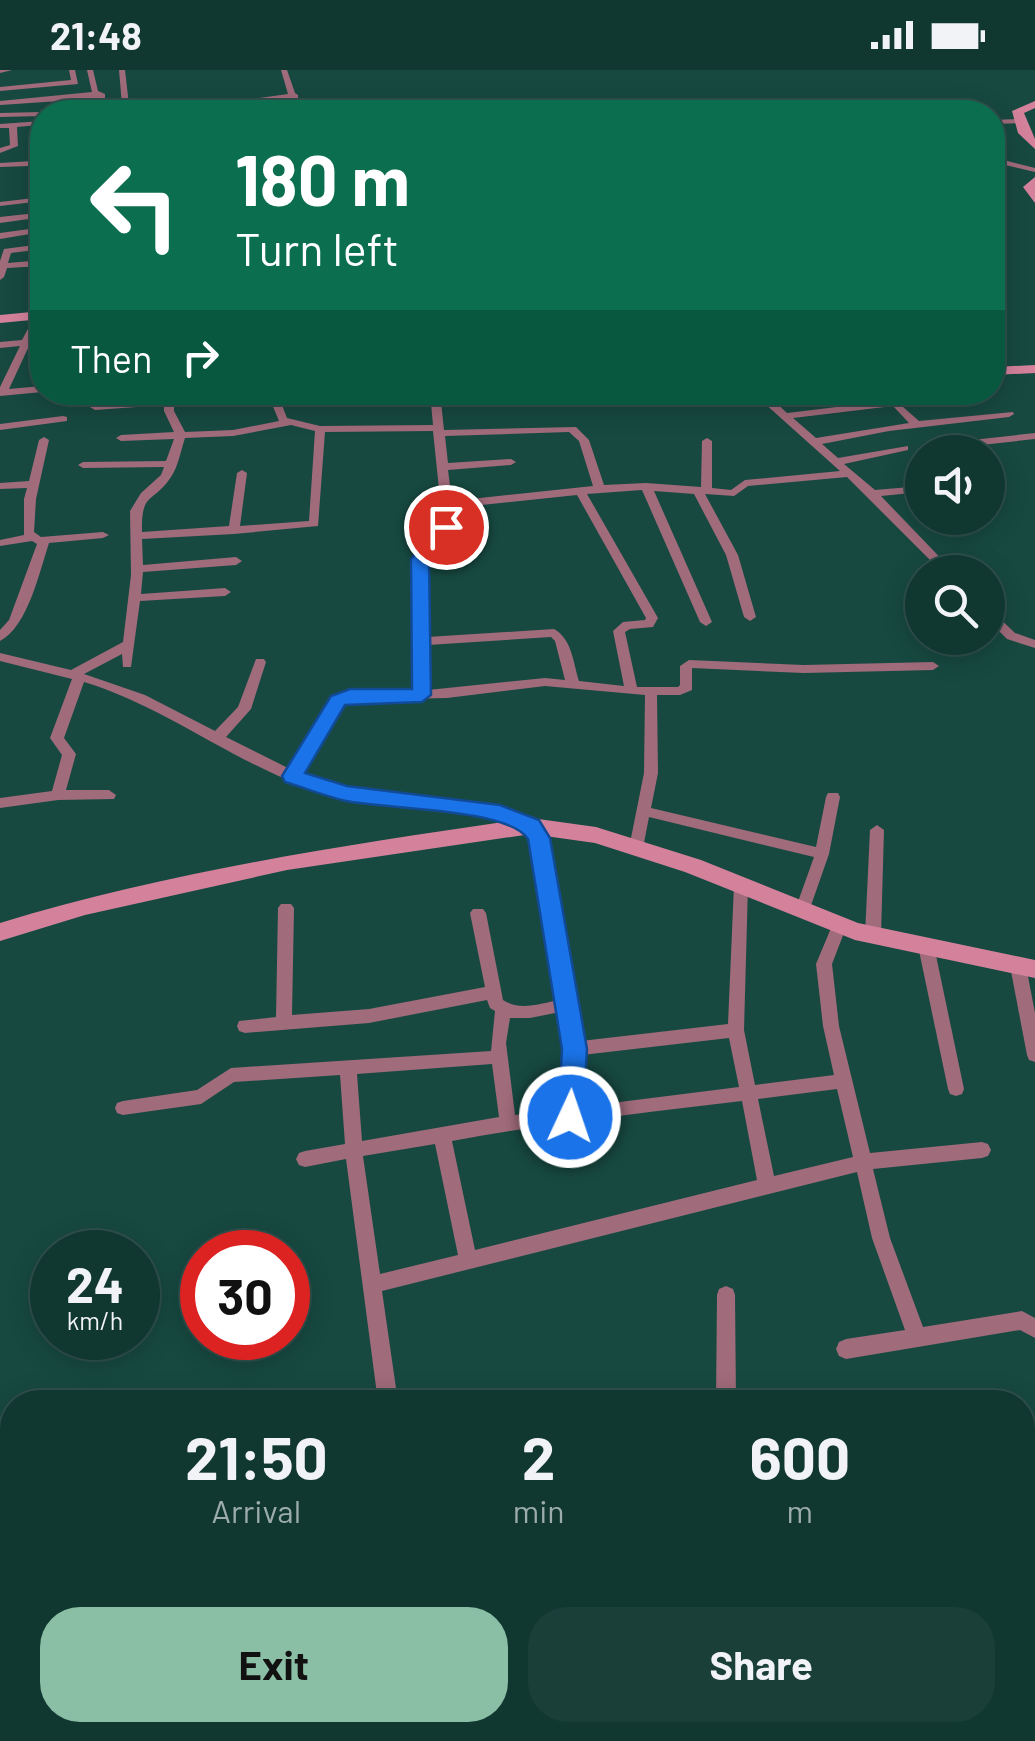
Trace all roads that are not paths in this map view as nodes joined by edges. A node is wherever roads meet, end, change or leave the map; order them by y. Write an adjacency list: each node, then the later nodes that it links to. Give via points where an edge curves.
1 (9, 70): 5 (street)
2 (90, 70): 9 (street)
3 (122, 70): 14 (street)
4 (284, 70): 10 (street)
5 (0, 71)
6 (74, 73): 7 (street, via 77,81 70,83)
7 (0, 86)
8 (157, 88): 15 (street)
9 (100, 94): 12 (street); 13 (street)
10 (294, 95): 16 (street); 17 (street)
11 (30, 100): 18 (street)
12 (33, 100)
13 (101, 100)
14 (125, 100)
15 (158, 100)
16 (249, 100)
17 (295, 100)
18 (0, 103)
19 (1035, 104): 22 (street, via 1019,110)
20 (0, 114): 21 (street)
21 (30, 114)
22 (1021, 121): 23 (street); 27 (street)
23 (1005, 122)
24 (30, 123): 25 (street)
25 (12, 125): 26 (street); 28 (street, via 14,146)
26 (0, 126)
27 (1035, 146)
28 (0, 150)
29 (30, 162): 31 (street)
30 (1005, 162): 32 (street)
31 (0, 165)
32 (1035, 170)
33 (1035, 181): 34 (street, via 1029,188)
34 (1035, 199)
35 (30, 200): 36 (street)
36 (0, 204)
37 (30, 216): 38 (street)
38 (0, 220)
39 (30, 232): 40 (street)
40 (0, 236)
41 (30, 248): 43 (street, via 9,250)
42 (30, 265): 43 (street)
43 (1, 271)
44 (30, 317): 45 (street)
45 (0, 320)
46 (30, 335): 47 (street)
47 (26, 343): 48 (street); 52 (street)
48 (0, 344)
49 (1035, 369): 50 (street)
50 (1005, 370)
51 (30, 390): 52 (street)
52 (1, 393)
53 (111, 405): 60 (street)
54 (170, 405): 70 (street)
55 (278, 405): 65 (street)
56 (436, 405): 69 (street)
57 (773, 405): 62 (street)
58 (878, 405): 62 (street)
59 (897, 405): 66 (street)
60 (95, 407)
61 (1009, 414): 64 (street)
62 (784, 416): 76 (street)
63 (63, 419): 67 (street)
64 (945, 421): 66 (street); 71 (street)
65 (287, 423): 68 (street); 70 (street)
66 (918, 425): 76 (street)
67 (0, 428)
68 (320, 429): 69 (street); 95 (street, via 314,524)
69 (437, 430): 83 (street); 89 (street, via 572,429 584,440)
70 (181, 435): 72 (street); 81 (street)
71 (956, 435)
72 (120, 438)
73 (1033, 439): 77 (street)
74 (44, 440): 86 (street)
75 (707, 442): 90 (street)
76 (813, 442): 80 (street)
77 (1005, 443)
78 (904, 448): 80 (street)
79 (511, 462): 83 (street)
80 (836, 462): 85 (street)
81 (170, 464): 82 (street); 97 (street, via 140,503)
82 (83, 465)
83 (442, 466): 94 (street)
84 (242, 473): 95 (street)
85 (849, 474): 90 (street, via 744,483 734,494); 93 (street)
86 (33, 484): 87 (street); 98 (street, via 28,533)
87 (0, 486)
88 (646, 486): 89 (street); 90 (street); 106 (street)
89 (600, 490): 92 (street)
90 (702, 490): 105 (street)
91 (905, 491): 93 (street)
92 (581, 492): 94 (street); 118 (street, via 652,618 619,631)
93 (872, 494): 100 (street)
94 (446, 505): 109 (street, via 446,527 420,559)
95 (234, 531): 97 (street)
96 (103, 535): 98 (street)
97 (136, 536): 102 (street)
98 (38, 538): 99 (street); 108 (street, via 15,622)
99 (0, 542)
100 (931, 555)
101 (236, 561): 102 (street)
102 (137, 569): 104 (street)
103 (225, 592): 104 (street)
104 (135, 598): 110 (street)
105 (750, 616)
106 (706, 622)
107 (1005, 630): 111 (street)
108 (0, 636)
109 (421, 640): 117 (street, via 554,633); 120 (street)
110 (130, 644): 114 (street); 116 (street)
111 (1035, 644)
112 (0, 657): 116 (street)
113 (260, 662): 121 (street, via 244,710)
114 (127, 664)
115 (933, 666): 119 (street, via 689,664 685,689)
116 (75, 676): 121 (street, via 137,696); 123 (street, via 57,738 69,754)
117 (573, 684): 118 (street); 120 (street)
118 (631, 691): 119 (street)
119 (651, 692): 127 (street)
120 (422, 695): 122 (street, via 338,700)
121 (217, 738): 122 (street)
122 (293, 776): 128 (street, via 347,794 500,813)
123 (58, 795): 124 (street); 126 (street)
124 (108, 795)
125 (833, 797): 131 (street)
126 (0, 803)
127 (644, 811): 130 (street); 131 (street)
128 (531, 826): 130 (street); 137 (street, via 288,862); 142 (street, via 539,838)
129 (877, 830): 138 (street)
130 (636, 848): 132 (street)
131 (822, 854): 134 (street)
132 (741, 885): 134 (street); 146 (street)
133 (286, 908): 144 (street)
134 (803, 910): 136 (street)
135 (478, 912): 141 (street)
136 (839, 924): 138 (street); 151 (street, via 824,964)
137 (0, 932)
138 (873, 935): 139 (street)
139 (926, 946): 140 (street); 152 (street)
140 (1026, 967): 148 (street)
141 (494, 992): 143 (street); 144 (street, via 369,1016)
142 (568, 1004): 143 (street); 147 (street)
143 (503, 1011): 149 (street)
144 (284, 1022): 145 (street)
145 (245, 1026)
146 (736, 1030): 147 (street); 153 (street)
147 (574, 1049): 155 (street)
148 (1035, 1055)
149 (499, 1057): 150 (street); 156 (street)
150 (348, 1068): 154 (street, via 230,1076 200,1097); 159 (street)
151 (844, 1081): 153 (street); 161 (street)
152 (956, 1089)
153 (746, 1094): 155 (street); 162 (street)
154 (122, 1108)
155 (570, 1117): 156 (street)
156 (508, 1124): 157 (street)
157 (442, 1136): 159 (street); 163 (street)
158 (982, 1150): 161 (street)
159 (354, 1152): 160 (street); 164 (street)
160 (305, 1159)
161 (863, 1162): 162 (street); 167 (street, via 881,1238)
162 (767, 1186): 163 (street)
163 (468, 1260): 164 (street)
164 (371, 1285): 169 (street)
165 (726, 1295): 170 (street)
166 (1035, 1329): 167 (street, via 1022,1320)
167 (917, 1337): 168 (street)
168 (846, 1349)
169 (386, 1390)
170 (726, 1390)

